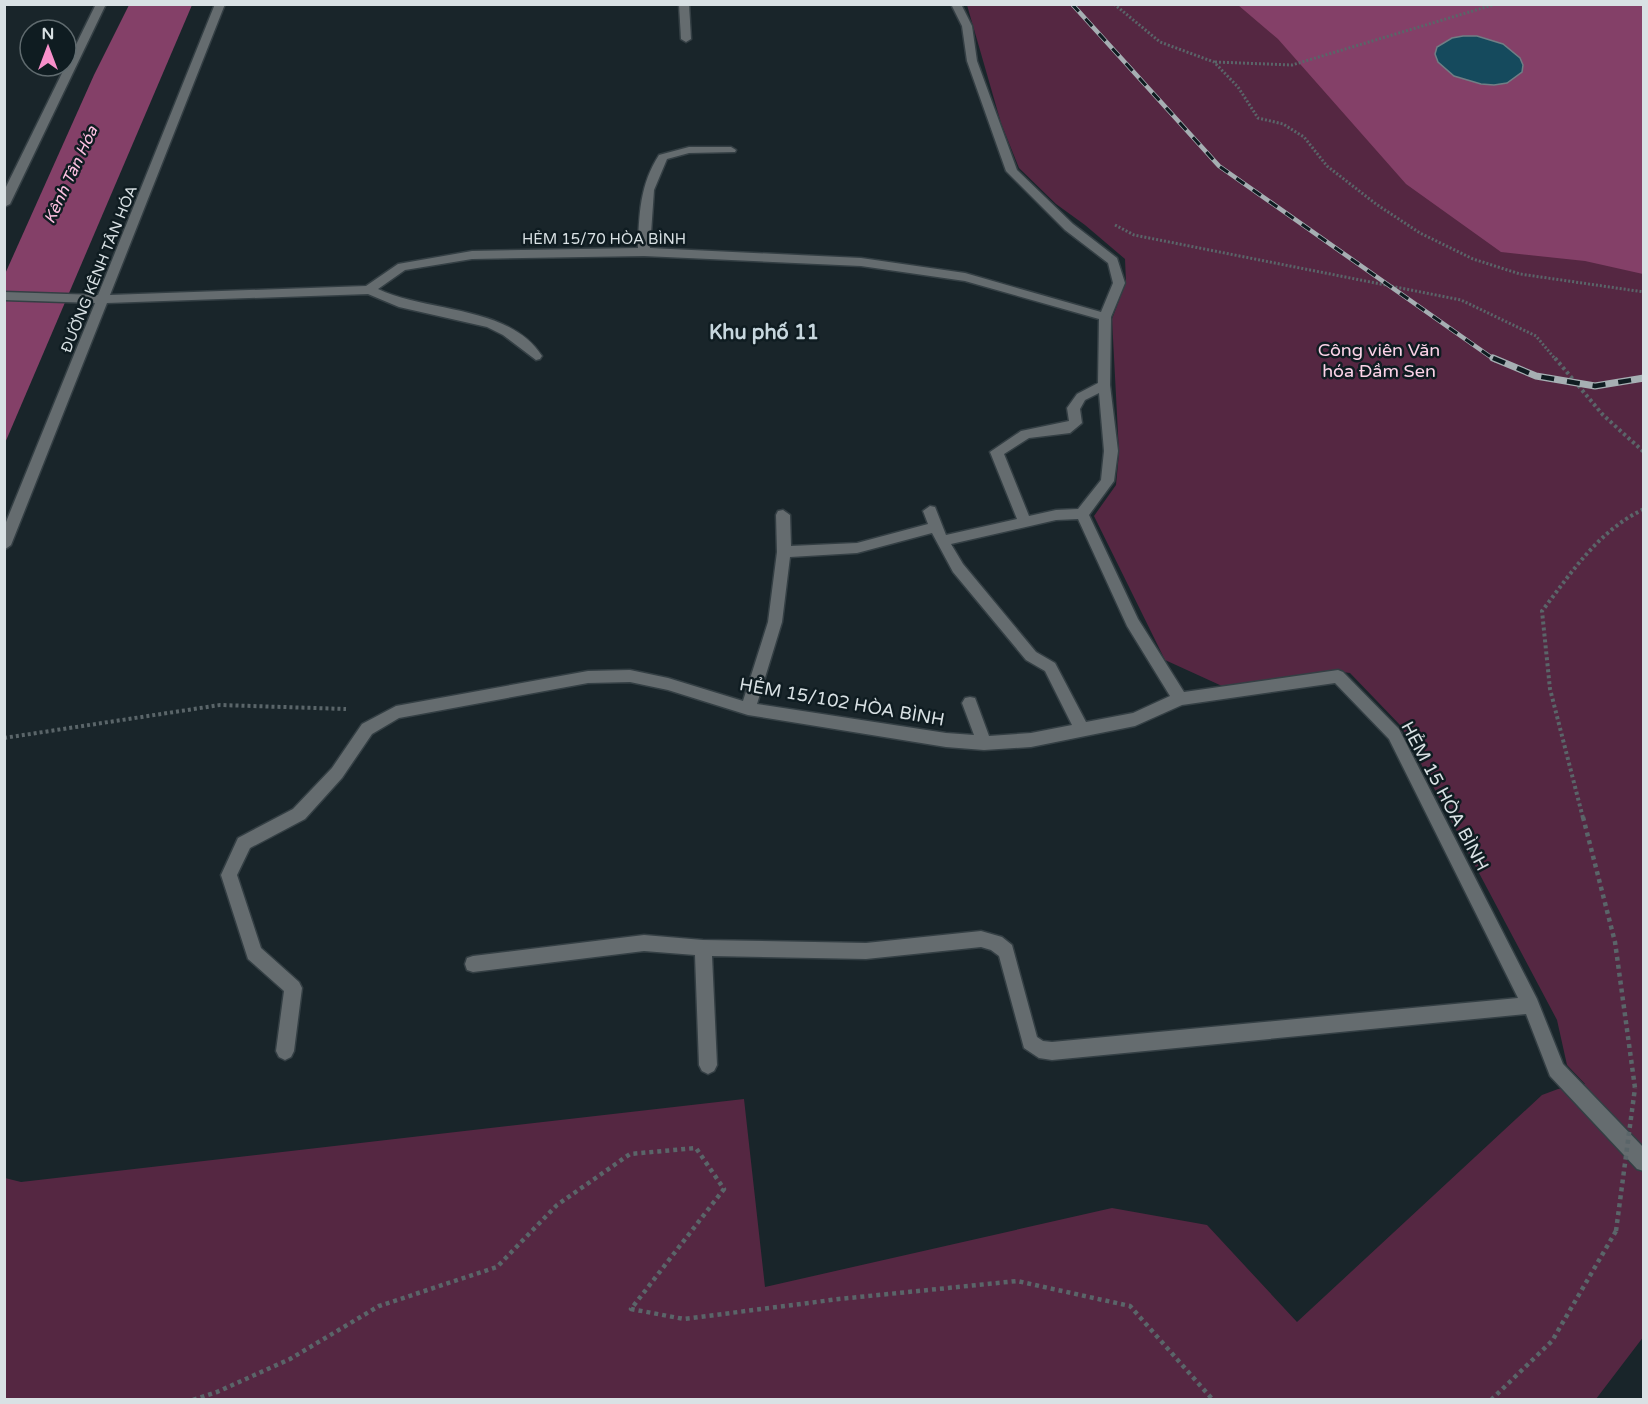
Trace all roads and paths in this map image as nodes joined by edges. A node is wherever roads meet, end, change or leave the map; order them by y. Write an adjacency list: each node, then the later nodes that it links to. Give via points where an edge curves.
1 (101, 4): 10 (street)
2 (220, 4): 16 (street, ĐƯỜNG KÊNH TÂN HÓA)
3 (684, 4): 7 (street)
4 (956, 4): 17 (street, via 967,26 972,61 1012,171 1069,227 1113,261 1119,283)
5 (1114, 4): 8 (path, via 1160,42)
6 (1496, 4): 8 (path, via 1292,65)
7 (686, 39)
8 (1214, 62): 14 (path, via 1238,87 1258,118 1283,124 1304,137 1327,166 1420,233 1473,259 1520,274)
9 (731, 150): 12 (street, via 689,150 663,157 655,168 645,204)
10 (4, 204)
11 (1106, 221): 20 (path, via 1134,235 1461,300 1536,336 1603,415)
12 (644, 252): 13 (street, HẺM 15/70 HÒA BÌNH, via 472,255 402,267); 17 (street, HẺM 15/70 HÒA BÌNH, via 861,262 965,277)
13 (369, 290): 16 (street); 18 (street, via 399,303 494,325 526,343)
14 (1644, 292)
15 (4, 296): 16 (street)
16 (104, 299): 28 (street, ĐƯỜNG KÊNH TÂN HÓA)
17 (1105, 317): 19 (street)
18 (536, 356)
19 (1104, 385): 23 (street, via 1111,451 1107,481); 25 (street, via 1081,397 1073,408 1076,423 1070,428 1026,434 997,452)
20 (1644, 452)
21 (1644, 509): 45 (path, bridge, via 1617,523 1595,544 1542,611 1550,689 1615,942 1635,1088 1616,1231 1552,1341)
22 (930, 511): 26 (street)
23 (1082, 513): 25 (street); 30 (street, via 1132,622)
24 (783, 515): 29 (street)
25 (1024, 522): 27 (street)
26 (936, 526): 27 (street); 29 (street, via 857,548)
27 (942, 541): 34 (street, via 984,602 1030,656 1050,668)
28 (4, 545)
29 (784, 552): 32 (street, via 775,622)
30 (1180, 699): 34 (street, HẺM 15/102 HÒA BÌNH, via 1135,719); 39 (street, HẺM 15 HÒA BÌNH, via 1338,676 1395,734)
31 (970, 703): 36 (street)
32 (748, 709): 33 (street, HẺM 15/102 HÒA BÌNH, via 630,676 588,677); 36 (street, HẺM 15/102 HÒA BÌNH)
33 (396, 712): 35 (path, via 220,705); 40 (street, HẺM 15/102 HÒA BÌNH, via 367,729 337,773 299,814 244,843 229,875 254,953 293,988)
34 (1082, 730): 36 (street, HẺM 15/102 HÒA BÌNH, via 1031,740)
35 (4, 738)
36 (984, 743)
37 (704, 948): 38 (street, via 644,943); 39 (street, via 866,951 971,940 996,943 1006,951 1030,1042 1039,1049 1052,1051); 41 (street)
38 (473, 964)
39 (1531, 1005): 42 (street, HẺM 15 HÒA BÌNH, via 1556,1071)
40 (285, 1051)
41 (708, 1065)
42 (1644, 1162)
43 (193, 1400): 44 (path, via 290,1359 379,1306 497,1267 557,1205 630,1154 696,1148 724,1189 631,1309 684,1319 1017,1281 1130,1306)
44 (1213, 1400)
45 (1491, 1400)

